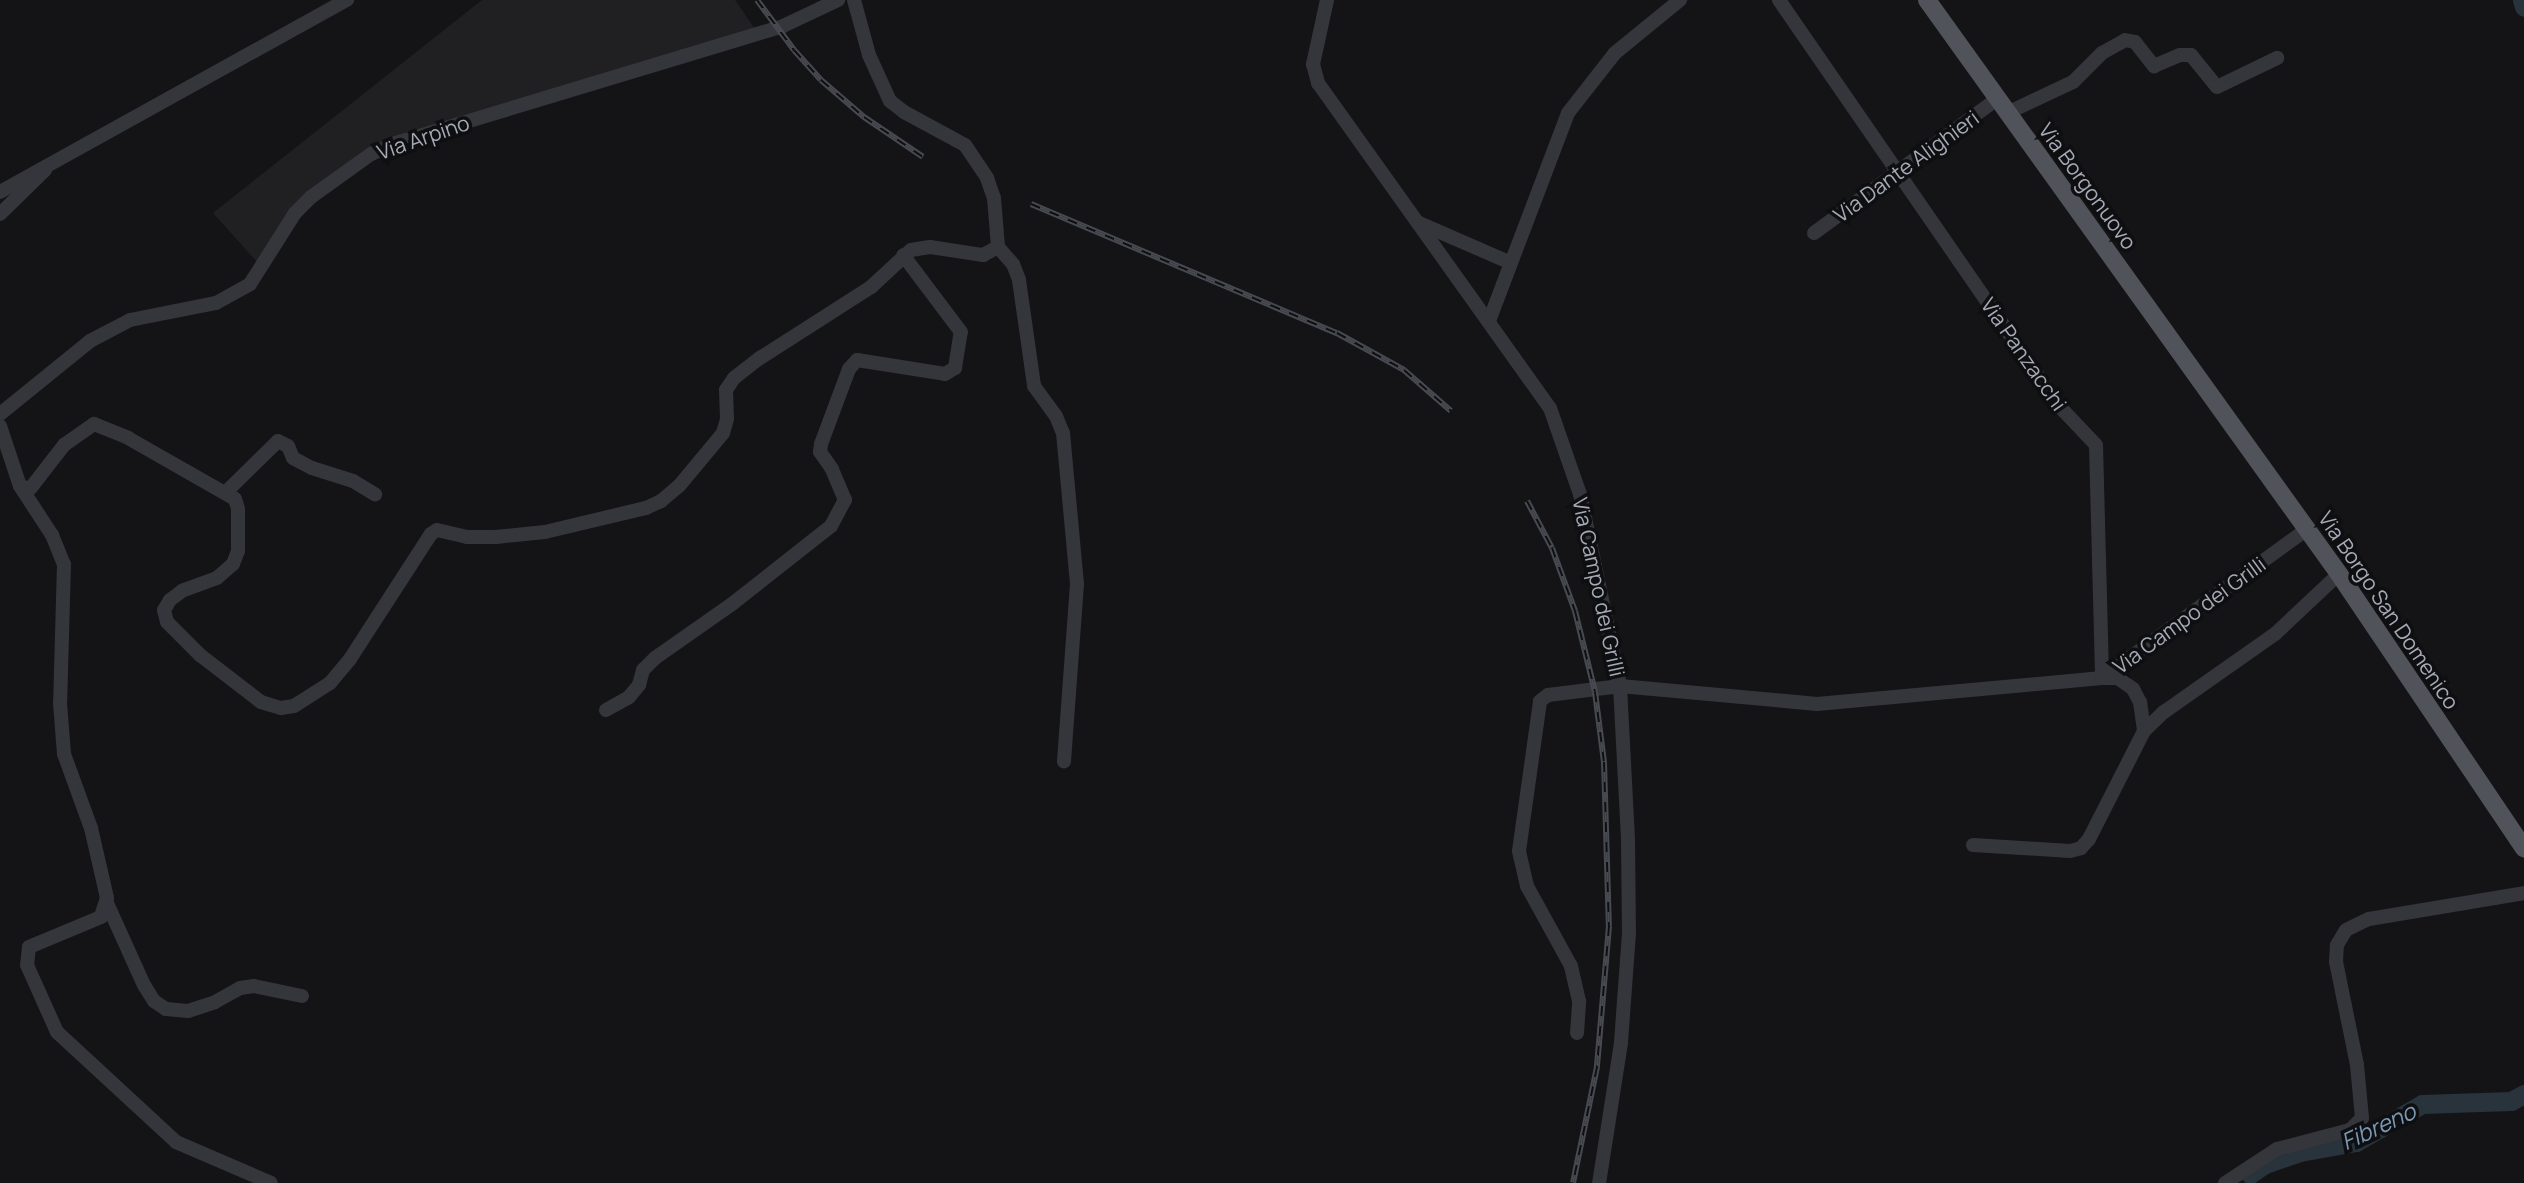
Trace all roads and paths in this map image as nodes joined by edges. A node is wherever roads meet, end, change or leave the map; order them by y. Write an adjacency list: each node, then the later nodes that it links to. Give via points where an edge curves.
1 (347, 0): 10 (street)
2 (838, 0): 21 (street, Via Arpino, via 771,30 371,154 295,213 250,284 216,303 130,320 90,341)
3 (854, 0): 16 (street, via 869,55 890,101 962,143 982,170 994,198)
4 (1327, 0): 14 (street, Via Campo dei Grilli, via 1315,76)
5 (1680, 0): 18 (street, via 1610,59 1568,113)
6 (1779, 0): 11 (street, Via Panzacchi)
7 (1927, 0): 9 (main road, Via Borgonuovo)
8 (2277, 58): 9 (street, Via Dante Alighieri, via 2217,87 2191,55 2154,66 2134,42 2124,40 2102,53 2073,82)
9 (2002, 106): 11 (street, Via Dante Alighieri); 20 (main road, Via Borgonuovo)
10 (53, 160): 12 (street); 13 (street)
11 (1898, 172): 15 (street, Via Dante Alighieri); 28 (street, Via Panzacchi, via 2060,407 2096,444)
12 (0, 192)
13 (0, 214)
14 (1418, 223): 18 (street); 19 (street, Via Campo dei Grilli)
15 (1814, 233)
16 (998, 247): 17 (street, via 983,255 922,247); 32 (street, via 1018,275 1034,386 1059,421 1066,446 1077,584)
17 (903, 255): 24 (street, via 871,286 734,378 726,390 723,433 661,501 545,532 496,537 437,530 431,534 350,659 330,683 293,706 261,702 200,655 167,622 164,610 170,600 217,578 233,564 238,551 238,509 235,499); 30 (street, via 961,332 955,368 945,374 857,360 849,369 821,444 820,452 845,500 831,526 655,658 629,697)
18 (1511, 263): 19 (street)
19 (1489, 321): 29 (street, Via Campo dei Grilli, via 1547,403 1568,456)
20 (2213, 398): 26 (main road, Via Borgo San Domenico)
21 (0, 414)
22 (0, 426): 23 (street)
23 (20, 486): 24 (street, via 30,489 64,445 94,424); 36 (street, via 52,535 64,564 60,703 64,754 91,828)
24 (225, 493): 25 (street, via 278,441 288,446 293,458)
25 (375, 494)
26 (2307, 529): 27 (main road, Via Borgo San Domenico); 28 (street, Via Campo dei Grilli)
27 (2339, 574): 31 (street, via 2275,634); 34 (main road, Via Borgo San Domenico)
28 (2102, 678): 29 (street, Via Campo dei Grilli, via 1817,704); 31 (street, via 2122,680 2133,689)
29 (1620, 686): 38 (street, via 1548,695 1540,701 1519,851 1527,887 1571,966 1579,1001); 40 (street, via 1629,933 1621,1043)
30 (606, 710)
31 (2144, 731): 33 (street, via 2081,848)
32 (1065, 762)
33 (1973, 845)
34 (2524, 848)
35 (2524, 893): 41 (street, via 2369,919 2346,930 2337,944 2336,962 2357,1065 2362,1118 2350,1130 2277,1149)
36 (106, 901): 37 (street, via 144,985 166,1009 188,1011 254,986); 39 (street, via 101,917 29,947 27,965 57,1032 176,1142)
37 (302, 996)
38 (1577, 1033)
39 (271, 1183)
40 (1599, 1183)
41 (2225, 1183)

